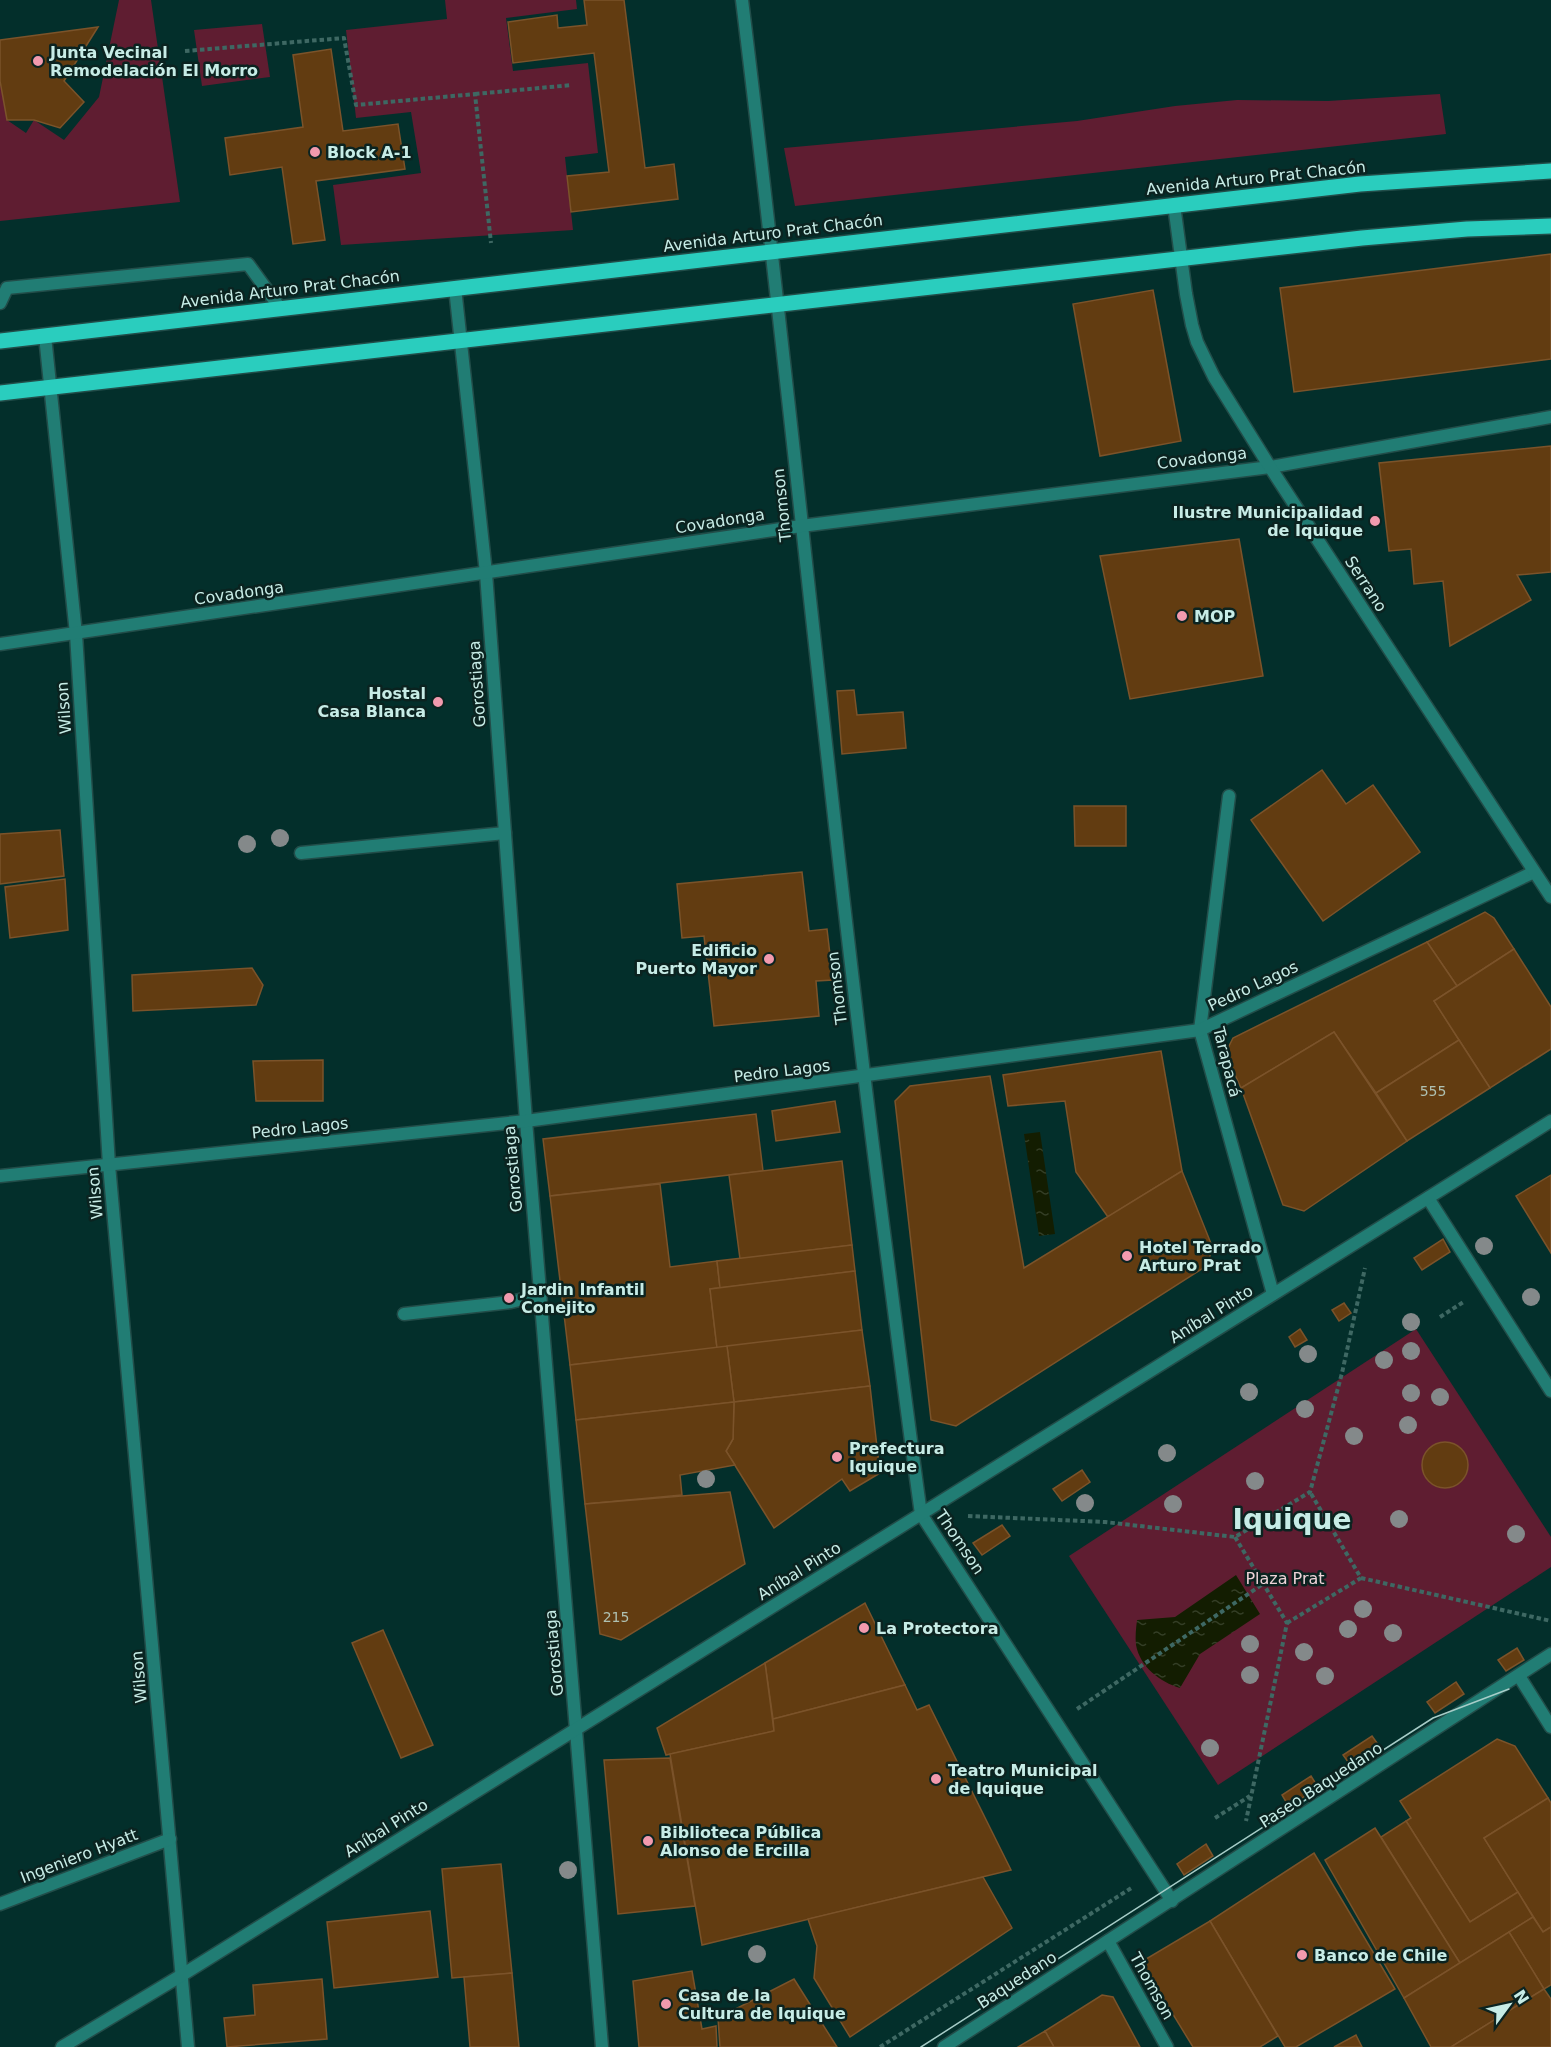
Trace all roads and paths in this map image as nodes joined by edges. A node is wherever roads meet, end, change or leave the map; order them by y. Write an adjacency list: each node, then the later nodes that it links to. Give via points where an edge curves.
1 (742, 0): 9 (street, Thomson)
2 (185, 51): 4 (path, via 344,38 356,105)
3 (572, 85): 4 (path)
4 (475, 94): 8 (path)
5 (1551, 171): 6 (main road, Avenida Arturo Prat Chacón, via 1360,184)
6 (1174, 205): 9 (main road, Avenida Arturo Prat Chacón); 10 (street, Serrano)
7 (1551, 226): 10 (main road, via 1362,238)
8 (490, 243)
9 (773, 250): 11 (main road, Avenida Arturo Prat Chacón); 13 (street, Thomson)
10 (1181, 260): 13 (main road); 21 (street, Serrano, via 1197,342 1214,377)
11 (455, 288): 14 (main road, Avenida Arturo Prat Chacón); 17 (street, Gorostiaga)
12 (0, 303): 14 (street, via 7,288 248,264)
13 (779, 305): 17 (main road); 22 (street, Thomson)
14 (280, 308): 15 (main road, Avenida Arturo Prat Chacón)
15 (45, 336): 16 (main road, Avenida Arturo Prat Chacón); 18 (street, Wilson)
16 (0, 341)
17 (461, 341): 18 (main road); 23 (street, Gorostiaga)
18 (51, 388): 19 (main road); 24 (street, Wilson)
19 (0, 393)
20 (1551, 417): 21 (street, Covadonga)
21 (1270, 466): 22 (street, Covadonga); 29 (street, Serrano)
22 (801, 526): 23 (street, Covadonga); 32 (street, Thomson)
23 (486, 573): 24 (street, Covadonga); 27 (street, Gorostiaga)
24 (76, 634): 25 (street, Covadonga); 35 (street, Wilson)
25 (0, 644)
26 (1229, 796): 31 (street, Tarapacá)
27 (505, 833): 28 (street); 33 (street, Gorostiaga)
28 (301, 853)
29 (1534, 872): 30 (street, Serrano); 31 (street, Pedro Lagos)
30 (1551, 897)
31 (1200, 1030): 32 (street, Pedro Lagos); 39 (street, Tarapacá)
32 (863, 1076): 33 (street, Pedro Lagos); 46 (street, Thomson)
33 (526, 1121): 35 (street, Pedro Lagos); 40 (street, Gorostiaga)
34 (1551, 1121): 37 (street, Aníbal Pinto)
35 (109, 1165): 36 (street, Pedro Lagos); 60 (street, Wilson)
36 (0, 1176)
37 (1428, 1198): 38 (street, Aníbal Pinto); 44 (street)
38 (1372, 1232): 39 (street, Aníbal Pinto); 45 (path, via 1342,1373)
39 (1273, 1294): 46 (street, Aníbal Pinto)
40 (540, 1295): 42 (street); 57 (street, Gorostiaga)
41 (1457, 1306): 43 (path)
42 (404, 1314)
43 (1440, 1317)
44 (1551, 1391)
45 (1310, 1492): 48 (path); 49 (path)
46 (921, 1514): 55 (street, Thomson); 57 (street, Aníbal Pinto)
47 (968, 1516): 48 (path, via 1106,1522)
48 (1235, 1537): 50 (path)
49 (1361, 1578): 51 (path); 52 (path)
50 (1263, 1584): 52 (path); 55 (path)
51 (1551, 1621)
52 (1287, 1623): 58 (path)
53 (1551, 1654): 54 (street, Paseo Baquedano)
54 (1519, 1676): 56 (street); 61 (street, Paseo Baquedano)
55 (1057, 1723): 62 (street, Thomson)
56 (1551, 1727)
57 (577, 1729): 66 (street, Aníbal Pinto); 70 (street, Gorostiaga)
58 (1251, 1795): 59 (path); 61 (path)
59 (1215, 1818)
60 (170, 1839): 64 (street, Ingeniero Hyatt); 66 (street, Wilson)
61 (1239, 1858): 63 (street, Paseo Baquedano)
62 (1154, 1874): 63 (street, Thomson); 71 (path)
63 (1172, 1901): 65 (street, Paseo Baquedano)
64 (0, 1904)
65 (1108, 1941): 67 (street, Baquedano); 73 (street, Thomson)
66 (182, 1975): 68 (street, Aníbal Pinto); 69 (street, Wilson)
67 (964, 2041): 72 (street, Baquedano)
68 (62, 2047)
69 (189, 2047)
70 (602, 2047)
71 (880, 2047)
72 (944, 2047)
73 (1167, 2047)

